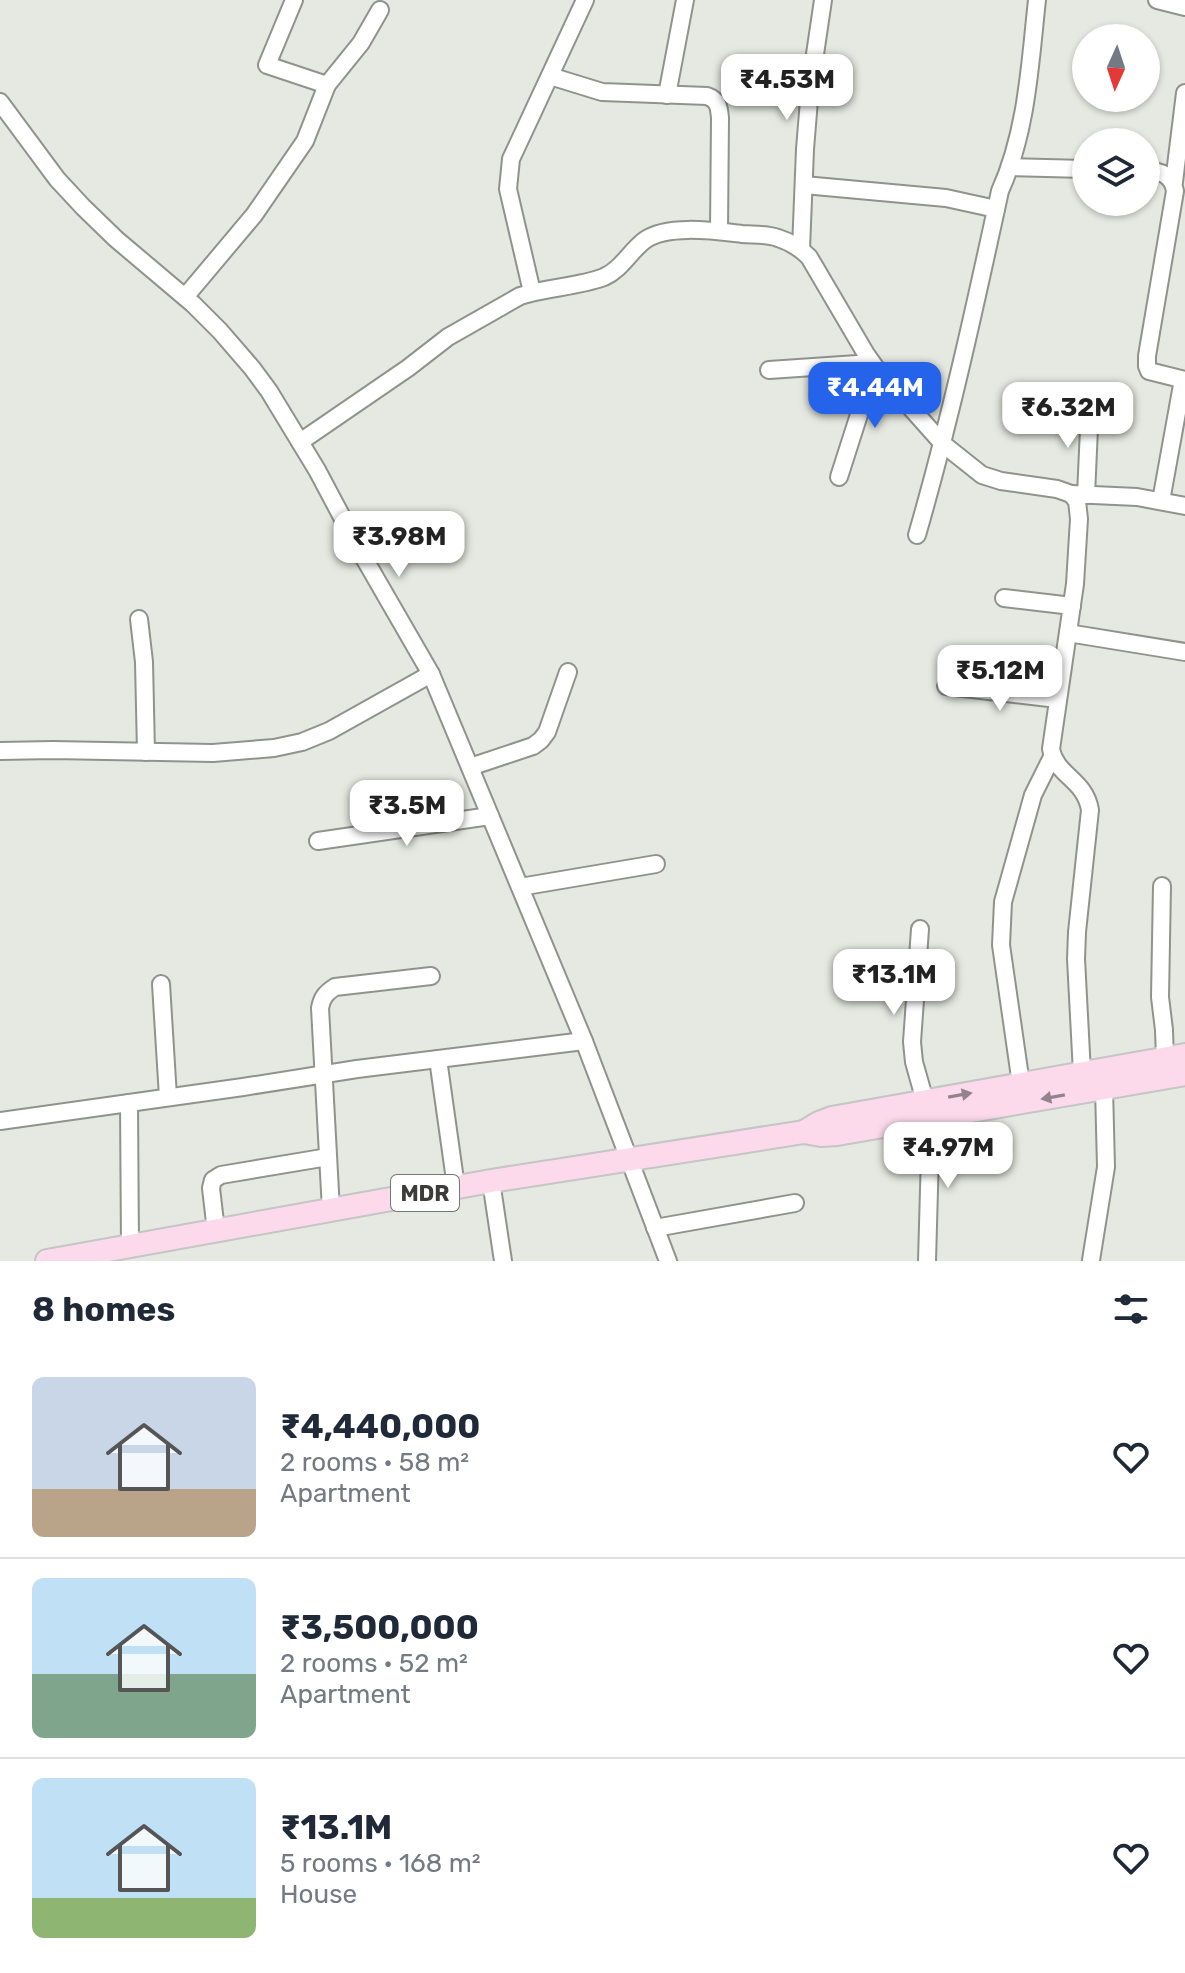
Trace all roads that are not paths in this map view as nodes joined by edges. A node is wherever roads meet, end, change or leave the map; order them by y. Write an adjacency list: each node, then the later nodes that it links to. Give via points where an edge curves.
1 (294, 0): 10 (street, via 267,65)
2 (585, 0): 9 (street)
3 (685, 0): 12 (street)
4 (823, 0): 18 (street)
5 (1037, 0): 14 (street, via 1022,125)
6 (1157, 0): 7 (street)
7 (1178, 4)
8 (380, 10): 10 (street)
9 (550, 76): 12 (street, via 602,92); 22 (street, via 509,174)
10 (327, 85): 23 (street, via 305,141 254,215)
11 (1185, 93): 17 (street)
12 (667, 95): 20 (street, via 707,96 718,104)
13 (0, 102): 23 (street, via 83,207)
14 (1010, 167): 15 (street); 19 (street)
15 (1072, 169)
16 (1160, 173): 17 (street)
17 (1174, 182): 26 (street, via 1147,366 1155,374)
18 (804, 185): 19 (street, via 946,198); 21 (street)
19 (996, 209): 30 (street)
20 (719, 231): 21 (street, via 775,237); 22 (street, via 656,234 610,275)
21 (801, 249): 24 (street)
22 (532, 292): 29 (street, via 448,337)
23 (185, 297): 29 (street, via 252,368)
24 (875, 367): 25 (street); 30 (street); 31 (street)
25 (769, 370)
26 (1185, 380): 28 (street)
27 (1090, 406): 32 (street)
28 (1181, 418): 33 (street)
29 (300, 442): 42 (street)
30 (943, 444): 32 (street, via 982,475); 35 (street)
31 (839, 477)
32 (1079, 494): 33 (street); 37 (street)
33 (1161, 501): 34 (street)
34 (1185, 506)
35 (917, 535)
36 (1004, 598): 37 (street)
37 (1072, 606): 39 (street)
38 (139, 619): 46 (street)
39 (1068, 633): 40 (street); 44 (street)
40 (1185, 652)
41 (568, 672): 48 (street, via 541,740)
42 (431, 674): 46 (street, via 302,742 224,753); 48 (street)
43 (946, 686): 44 (street)
44 (1058, 699): 47 (street)
45 (0, 751): 46 (street)
46 (146, 752)
47 (1052, 757): 60 (street, via 1079,785 1090,810 1076,959); 63 (street, via 1033,795 1003,902 1001,945)
48 (470, 767): 49 (street)
49 (490, 816): 50 (street); 53 (street)
50 (318, 841)
51 (656, 864): 53 (street)
52 (1162, 886): 58 (street, via 1161,1002)
53 (520, 887): 57 (street)
54 (920, 929): 67 (street, via 912,1042)
55 (431, 976): 61 (street, via 327,992 320,1008)
56 (161, 984): 65 (street)
57 (584, 1041): 59 (street); 70 (street)
58 (1175, 1057): 60 (main road, MDR)
59 (438, 1059): 61 (street); 72 (street)
60 (1082, 1073): 63 (main road, MDR)
61 (323, 1074): 65 (street); 69 (street)
62 (1185, 1074): 64 (main road, MDR)
63 (1021, 1084): 67 (main road, MDR, one-way to 63)
64 (1104, 1088): 67 (main road, MDR, one-way to 67); 78 (street, via 1106,1167)
65 (168, 1097): 66 (street)
66 (129, 1103): 68 (street); 77 (street)
67 (928, 1110): 70 (main road, MDR, via 837,1134 804,1132); 82 (street)
68 (0, 1121)
69 (328, 1157): 74 (street); 76 (street, via 213,1180)
70 (629, 1159): 71 (main road, MDR); 75 (street)
71 (491, 1181): 72 (main road, MDR); 80 (street)
72 (456, 1187): 74 (main road, MDR)
73 (795, 1203): 75 (street)
74 (331, 1210): 76 (main road, MDR)
75 (655, 1228): 81 (street)
76 (216, 1231): 77 (main road, MDR)
77 (130, 1247): 79 (main road, MDR)
78 (1091, 1260)
79 (47, 1261)
80 (503, 1261)
81 (668, 1261)
82 (927, 1261)

